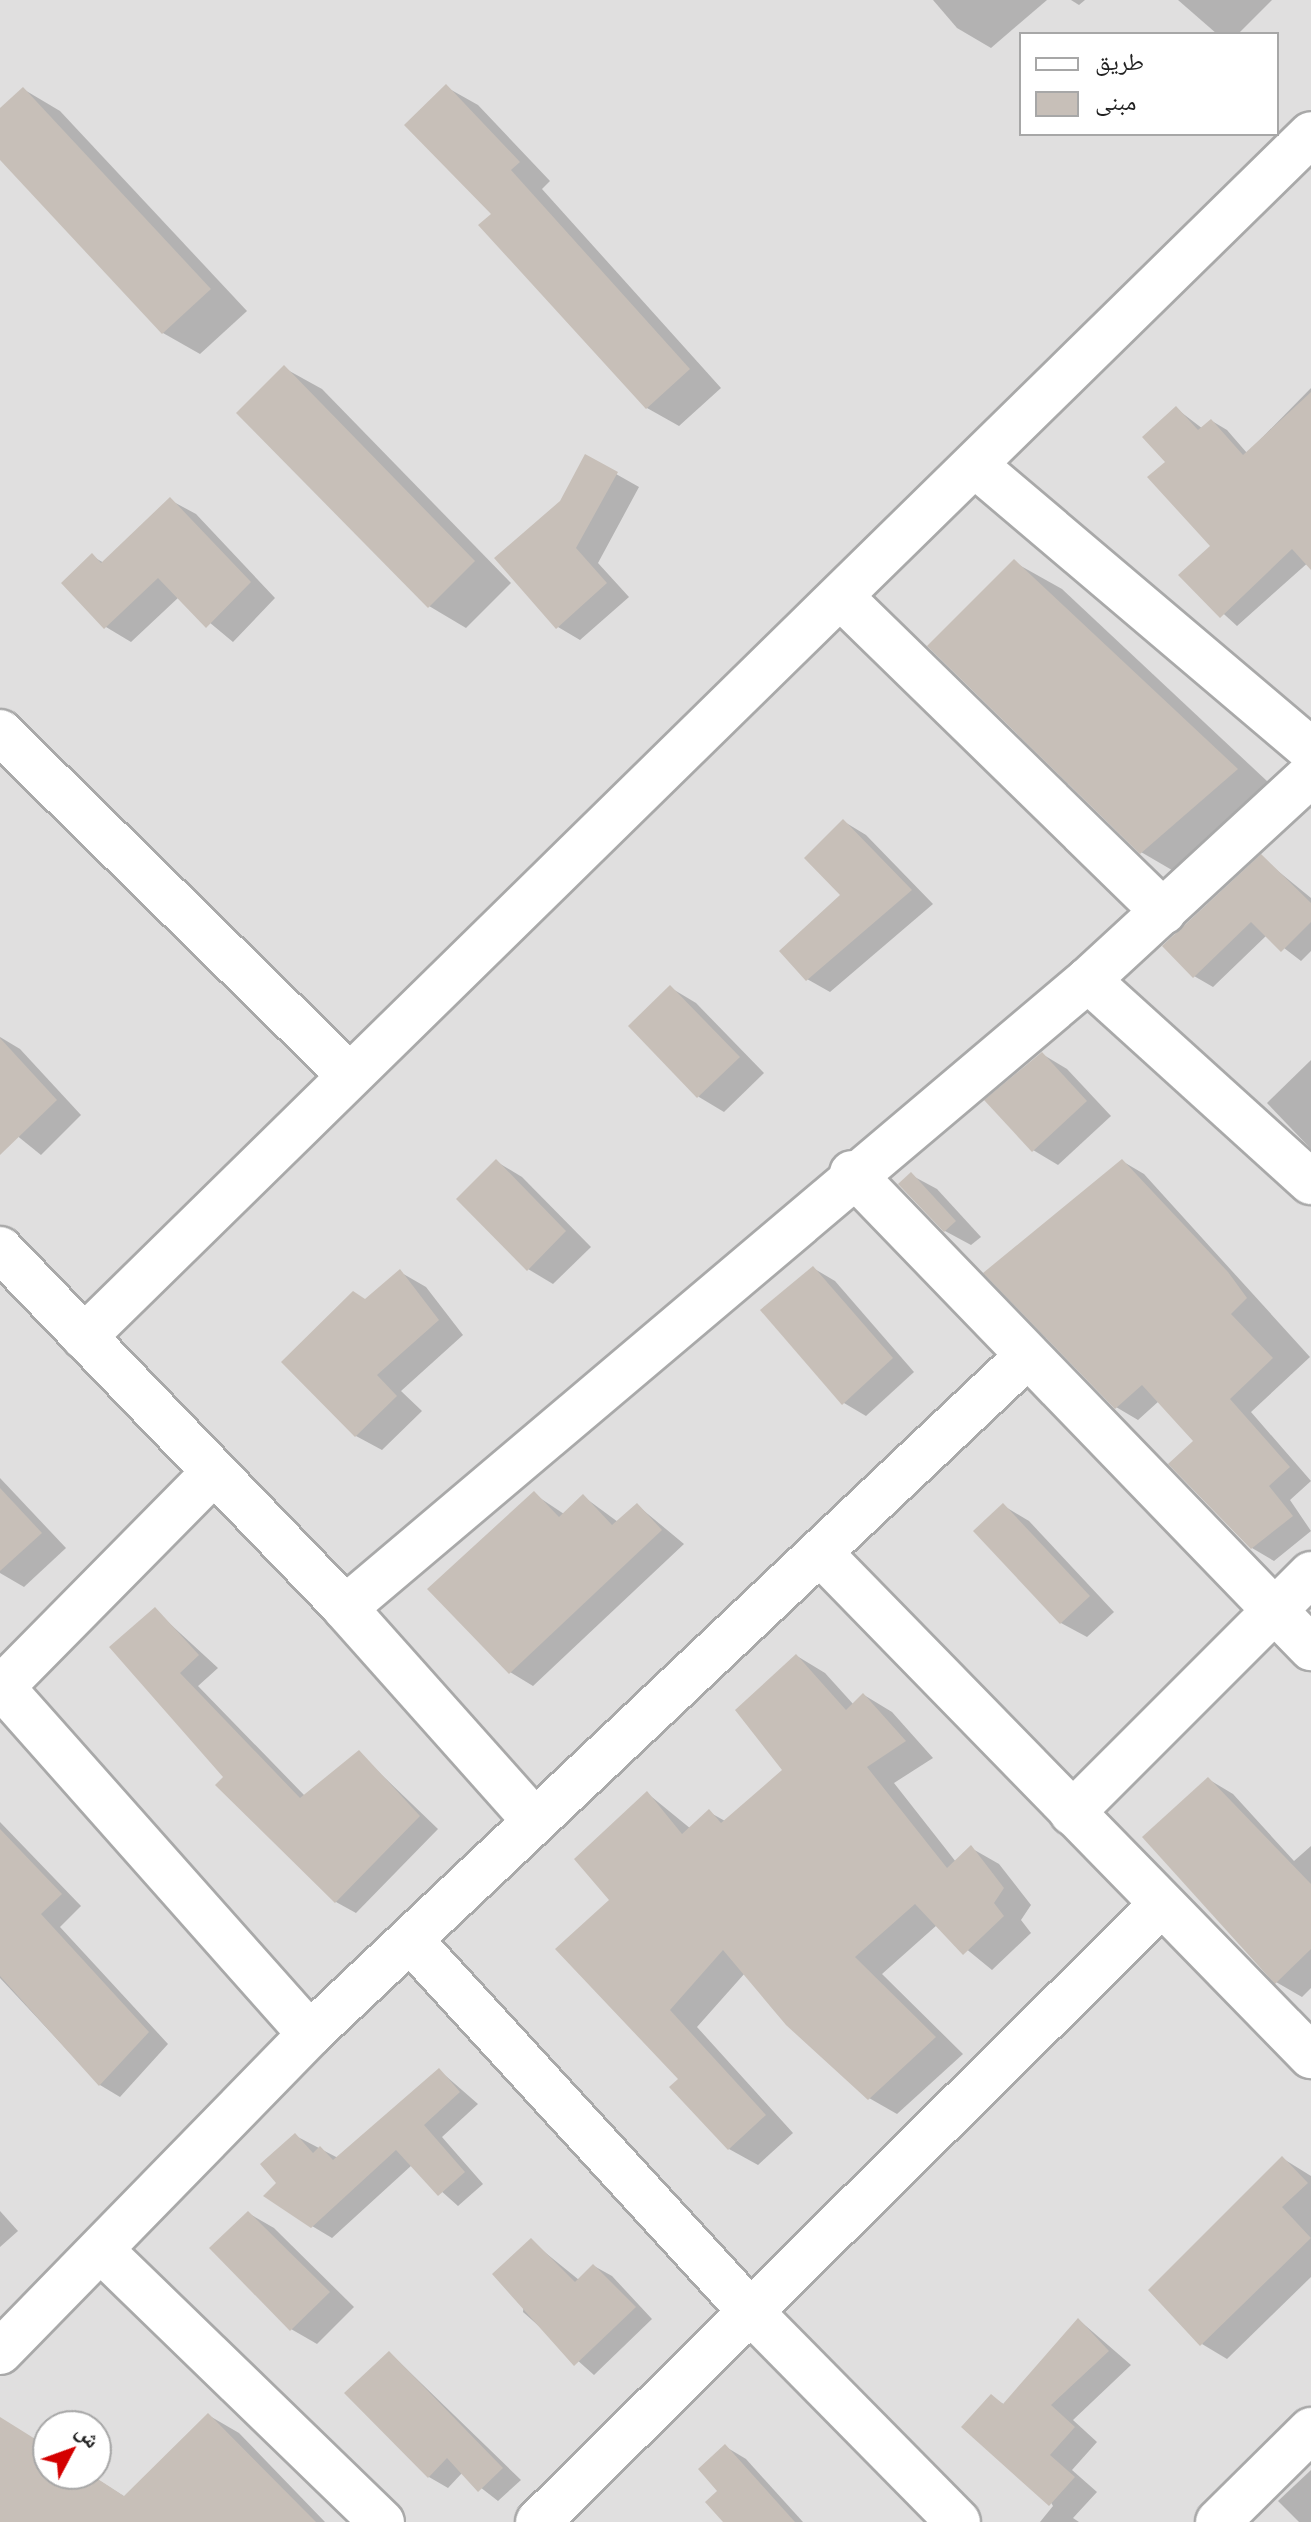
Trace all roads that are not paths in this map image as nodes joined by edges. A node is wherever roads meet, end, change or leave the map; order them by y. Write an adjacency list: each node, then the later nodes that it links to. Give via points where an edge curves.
1 (1311, 135): 2 (street)
2 (976, 466): 3 (street); 5 (street)
3 (843, 599): 7 (street); 9 (street)
4 (0, 732): 9 (street)
5 (1311, 750)
6 (1311, 774): 7 (street)
7 (1164, 912): 8 (street)
8 (1088, 980): 10 (street); 11 (street)
9 (347, 1073): 13 (street)
10 (852, 1173): 14 (street); 18 (street)
11 (1311, 1182)
12 (7, 1272): 13 (street)
13 (84, 1337): 15 (street)
14 (1024, 1359): 16 (street); 19 (street)
15 (214, 1472): 18 (street); 21 (street)
16 (821, 1554): 22 (street); 23 (street)
17 (1311, 1574): 19 (street)
18 (345, 1608): 23 (street)
19 (1274, 1609): 20 (street); 22 (street)
20 (1311, 1648)
21 (1, 1687): 26 (street)
22 (1072, 1813): 24 (street)
23 (534, 1820): 25 (street)
24 (1159, 1907): 27 (street); 29 (street)
25 (411, 1941): 26 (street); 29 (street)
26 (310, 2034): 28 (street)
27 (1311, 2056)
28 (104, 2253): 30 (street); 32 (street)
29 (748, 2309): 33 (street); 34 (street)
30 (0, 2352)
31 (1311, 2430): 35 (street)
32 (382, 2522)
33 (538, 2522)
34 (958, 2522)
35 (1218, 2522)

